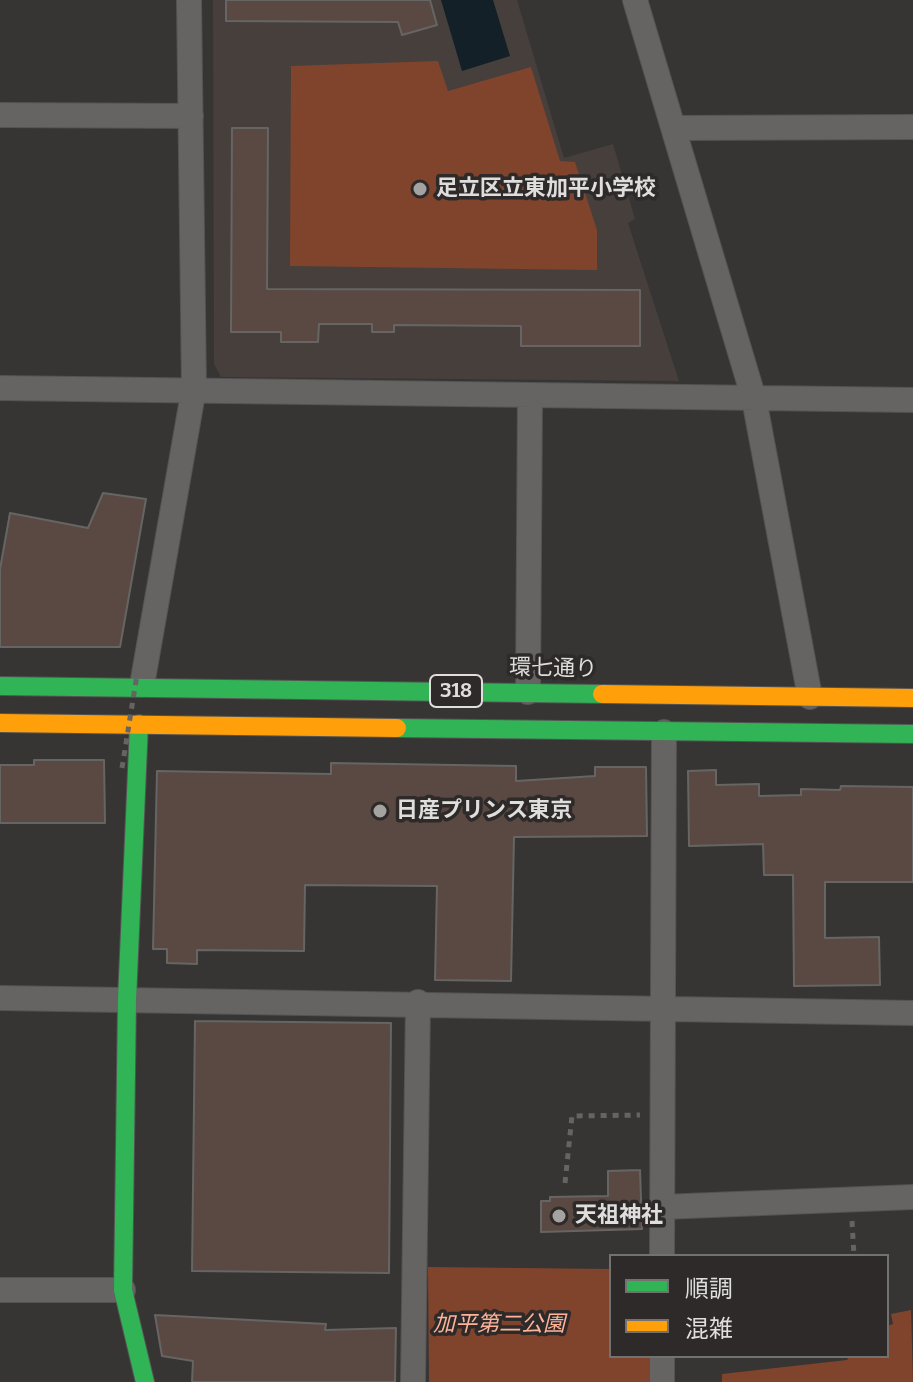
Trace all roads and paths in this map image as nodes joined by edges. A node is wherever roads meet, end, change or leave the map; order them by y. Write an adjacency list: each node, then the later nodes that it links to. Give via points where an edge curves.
1 (189, 0): 4 (street)
2 (635, 0): 6 (street)
3 (0, 115): 4 (street)
4 (191, 116): 8 (street)
5 (913, 127): 6 (street)
6 (675, 128): 10 (street)
7 (0, 388): 8 (street)
8 (194, 388): 9 (street); 13 (street)
9 (530, 396): 10 (street); 15 (street)
10 (754, 399): 11 (street); 16 (street)
11 (913, 400)
12 (140, 656): 22 (path, bridge)
13 (142, 685): 14 (main road, 環七通り / 318); 15 (main road, 環七通り / 318)
14 (0, 686)
15 (528, 692): 16 (main road, 環七通り / 318)
16 (810, 697): 17 (main road, 環七通り / 318)
17 (913, 698)
18 (0, 723): 19 (main road, 318)
19 (139, 724): 20 (main road, 318); 24 (main road)
20 (664, 732): 21 (main road, 318); 26 (street)
21 (913, 734)
22 (122, 768)
23 (0, 998): 24 (street)
24 (127, 1000): 25 (street); 34 (main road)
25 (418, 1002): 26 (street); 37 (street)
26 (665, 1006): 27 (street); 28 (street)
27 (913, 1013)
28 (664, 1114): 29 (path, via 572,1116); 31 (street)
29 (565, 1183)
30 (913, 1197): 31 (street)
31 (662, 1207): 32 (street)
32 (662, 1254)
33 (0, 1290): 34 (street)
34 (123, 1290): 36 (main road)
35 (662, 1358): 38 (street)
36 (145, 1382)
37 (413, 1382)
38 (662, 1382)

